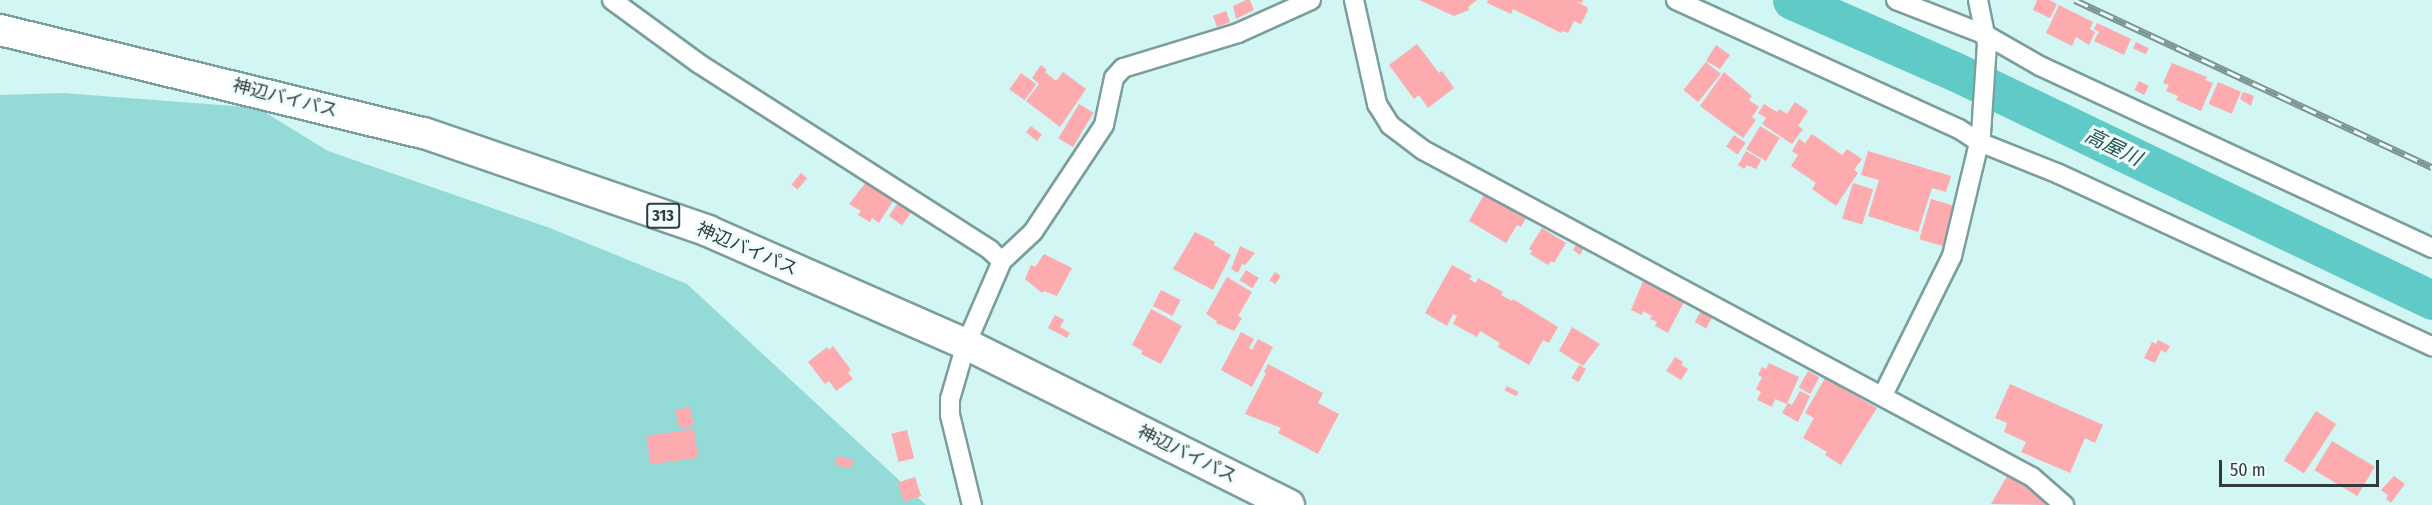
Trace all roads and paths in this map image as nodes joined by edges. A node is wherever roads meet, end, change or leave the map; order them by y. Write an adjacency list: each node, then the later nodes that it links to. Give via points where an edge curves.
1 (612, 0): 11 (street, via 698,63)
2 (1311, 0): 11 (street, via 1238,33 1123,68 1114,78 1104,125 1034,232)
3 (1354, 0): 14 (street, via 1377,104 1398,132 1423,150)
4 (1676, 0): 9 (street)
5 (1896, 0): 8 (street)
6 (1978, 0): 8 (street)
7 (0, 30): 12 (highway, 神辺バイパス / 313, via 424,133 708,231)
8 (1987, 40): 9 (street); 10 (street)
9 (1980, 138): 13 (street); 14 (street, via 1952,256)
10 (2432, 248)
11 (1002, 261): 12 (street)
12 (966, 344): 15 (street, via 950,399 950,415); 16 (highway, 神辺バイパス / 313)
13 (2432, 345)
14 (1883, 395): 17 (street, via 2032,477)
15 (972, 505)
16 (1288, 505)
17 (2064, 505)

